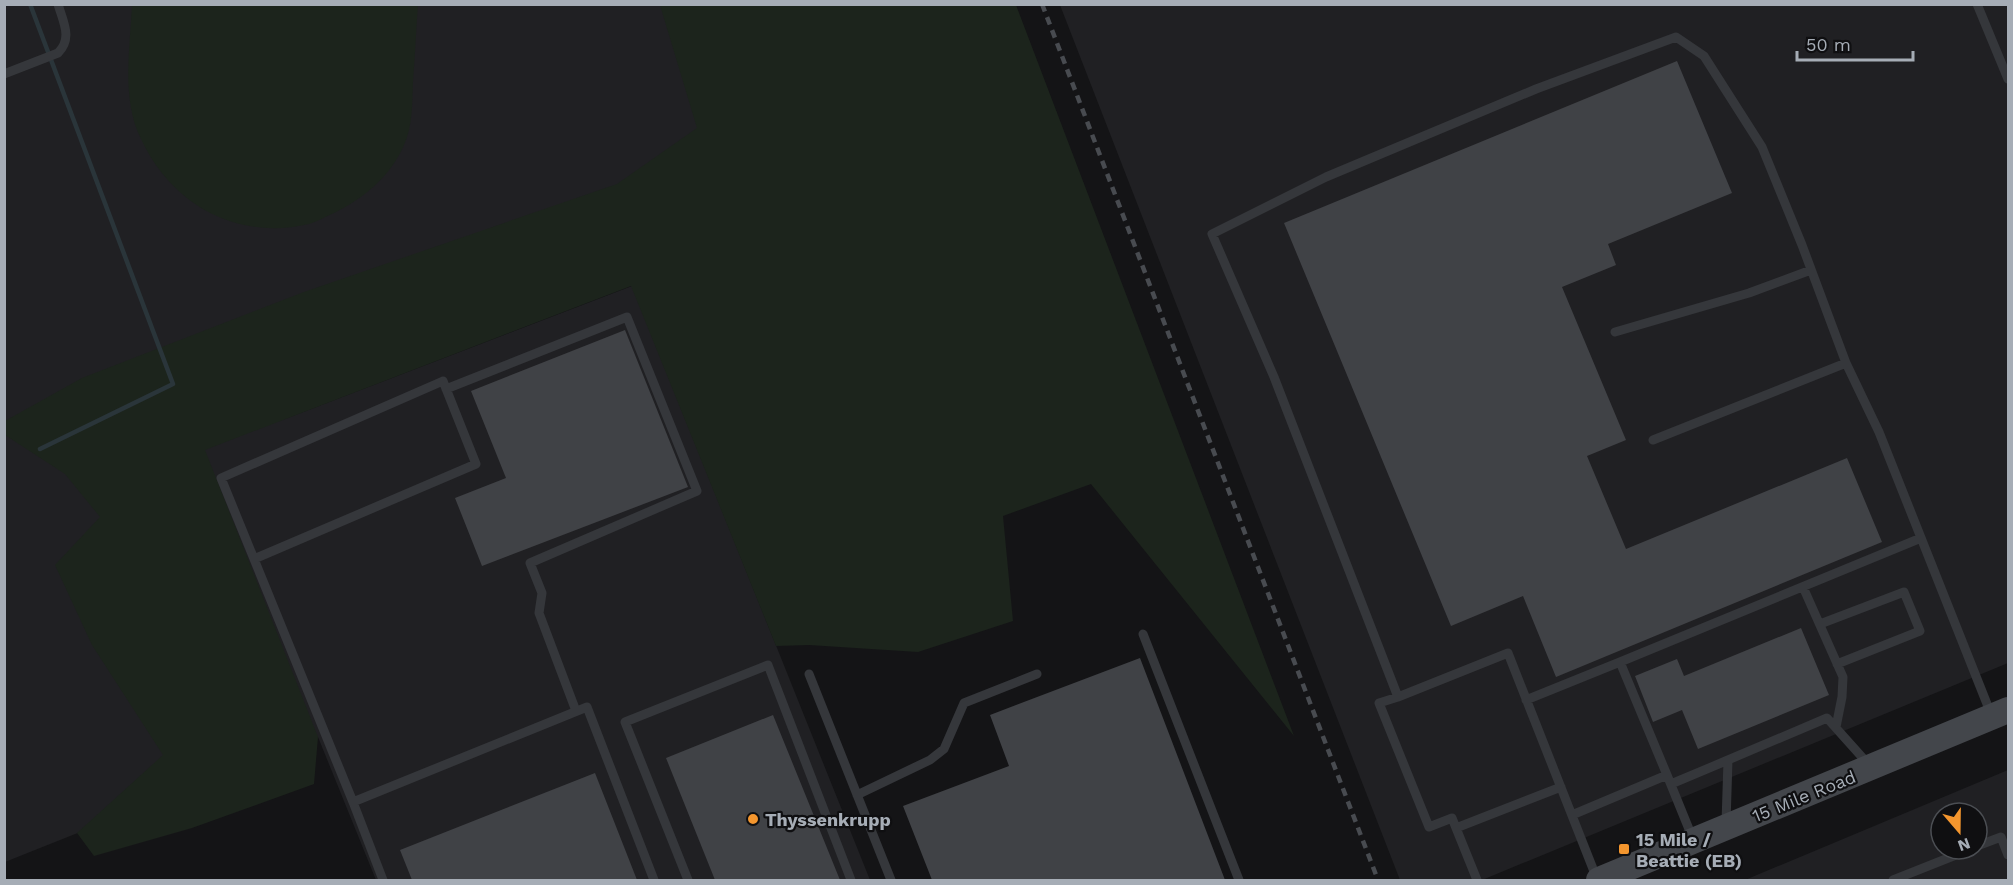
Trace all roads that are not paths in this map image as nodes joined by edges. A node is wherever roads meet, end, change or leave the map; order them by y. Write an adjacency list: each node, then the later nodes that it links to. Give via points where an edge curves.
1 (58, 4): 3 (lane, via 66,43 58,53)
2 (1977, 4): 4 (lane)
3 (4, 74)
4 (2008, 79)
5 (1811, 270): 6 (lane, via 1749,293); 7 (lane); 19 (lane, via 1762,147 1704,56 1676,37 1536,89 1326,177 1212,234 1274,377)
6 (1615, 332)
7 (1846, 363): 9 (lane); 10 (lane, via 1879,432)
8 (446, 389): 11 (lane, via 476,464); 11 (lane, via 443,381 221,478); 21 (lane, via 627,317 697,491 530,563 542,593 539,613)
9 (1653, 440)
10 (1921, 538): 12 (lane); 22 (lane)
11 (254, 559): 29 (lane)
12 (1803, 587): 13 (lane); 15 (lane)
13 (1820, 624): 16 (lane); 16 (lane, via 1904,592 1920,631)
14 (1143, 634): 42 (lane)
15 (1620, 662): 20 (lane); 26 (lane)
16 (1837, 664): 23 (lane, via 1843,677)
17 (809, 674): 28 (lane)
18 (1037, 674): 28 (lane, via 964,703 944,749 930,760)
19 (1398, 697): 20 (lane, via 1508,653); 31 (lane, via 1379,703 1430,827 1452,818)
20 (1526, 700): 27 (lane)
21 (576, 711): 29 (lane); 38 (lane, via 587,707)
22 (2000, 713): 25 (main road, 15 Mile Road)
23 (1836, 727): 24 (lane, via 1827,718); 25 (lane)
24 (1728, 760): 26 (lane); 32 (lane)
25 (1871, 768): 32 (main road, 15 Mile Road)
26 (1669, 780): 30 (lane); 33 (lane)
27 (1561, 787): 30 (lane); 31 (lane)
28 (857, 795): 41 (lane)
29 (353, 802): 37 (lane)
30 (1572, 815): 44 (lane)
31 (1456, 828): 43 (lane)
32 (1726, 828): 33 (main road, 15 Mile Road)
33 (1694, 841): 44 (main road, 15 Mile Road)
34 (1989, 842): 35 (lane, via 2001,837)
35 (2008, 855)
36 (1941, 861): 45 (lane)
37 (383, 880)
38 (654, 880)
39 (688, 880): 40 (lane, via 625,722 768,665)
40 (851, 880)
41 (891, 880)
42 (1239, 880)
43 (1478, 880)
44 (1598, 880)
45 (1893, 880)

